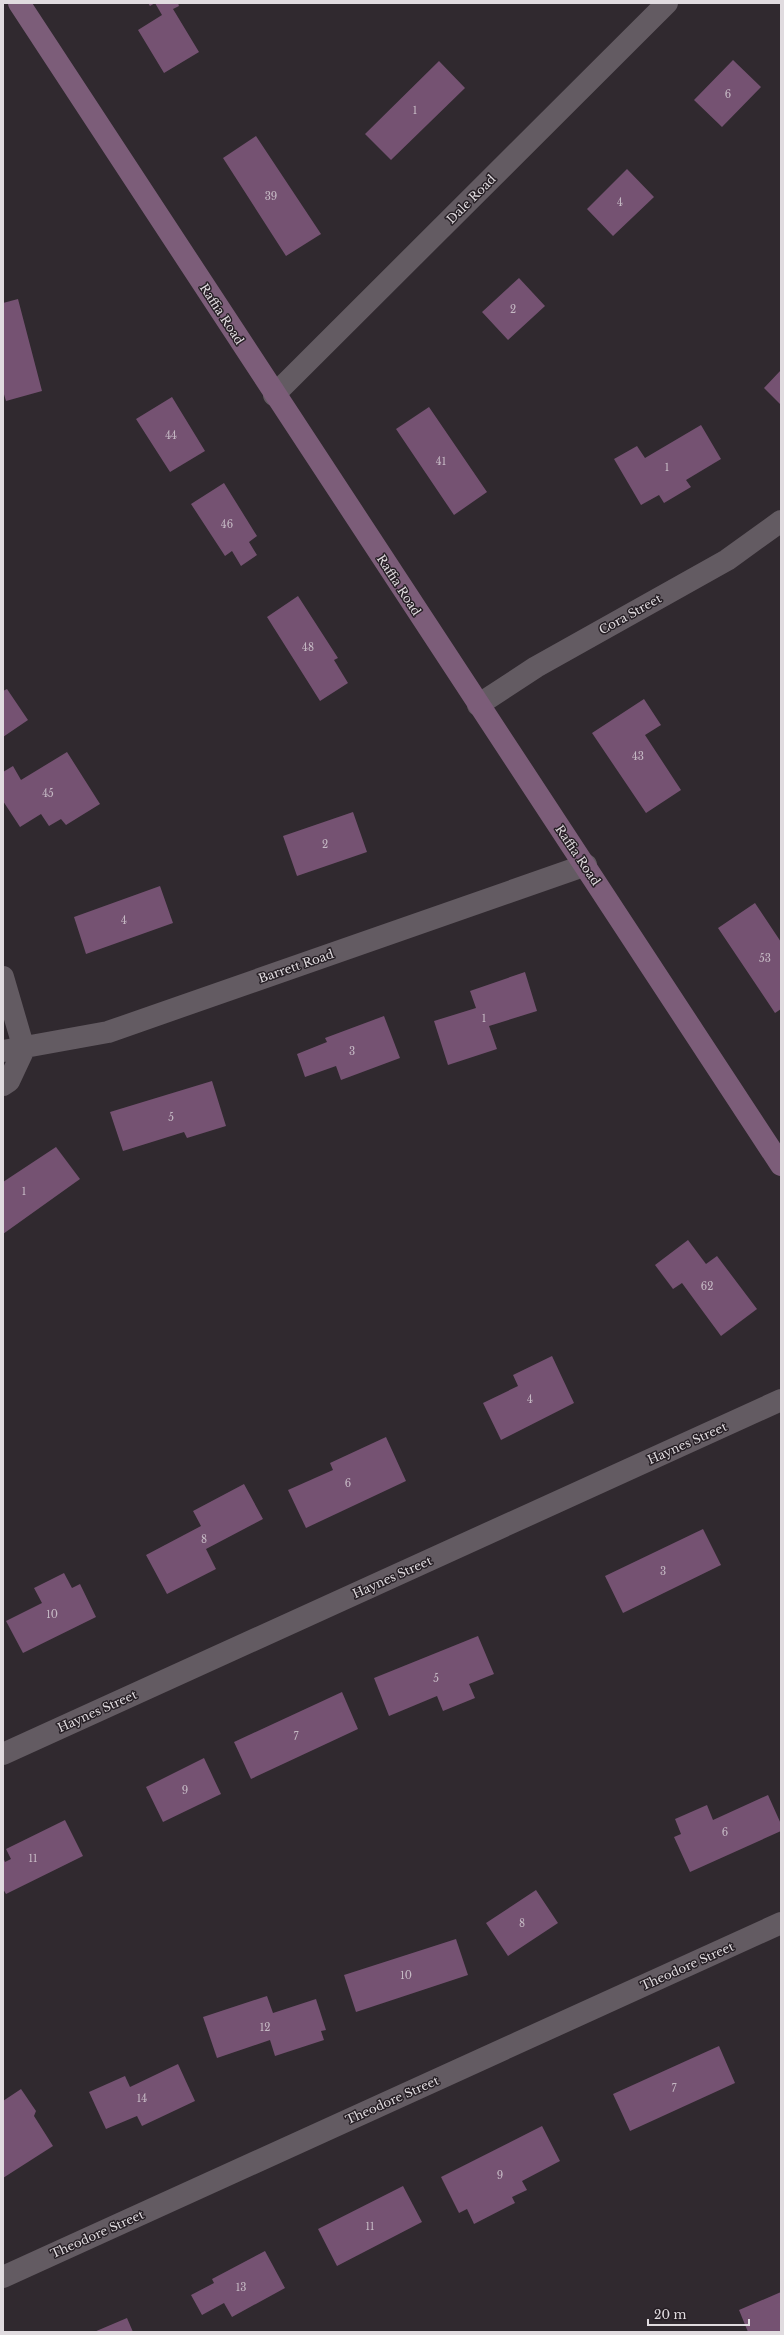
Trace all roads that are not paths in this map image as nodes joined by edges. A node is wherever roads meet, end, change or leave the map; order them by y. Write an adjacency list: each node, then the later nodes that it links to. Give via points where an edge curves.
1 (19, 3): 3 (main road, Raffia Road)
2 (667, 3): 3 (street, Dale Road)
3 (274, 395): 5 (main road, Raffia Road)
4 (781, 521): 5 (street, Cora Street, via 728,560 536,666)
5 (478, 705): 6 (main road, Raffia Road)
6 (586, 865): 8 (street, Barrett Road, via 108,1032); 10 (main road, Raffia Road)
7 (3, 977): 8 (street)
8 (13, 1050): 9 (street, via 9,1081)
9 (3, 1085)
10 (781, 1165)
11 (781, 1400): 12 (street, Haynes Street)
12 (3, 1754)
13 (781, 1923): 14 (street, Theodore Street)
14 (3, 2277)

